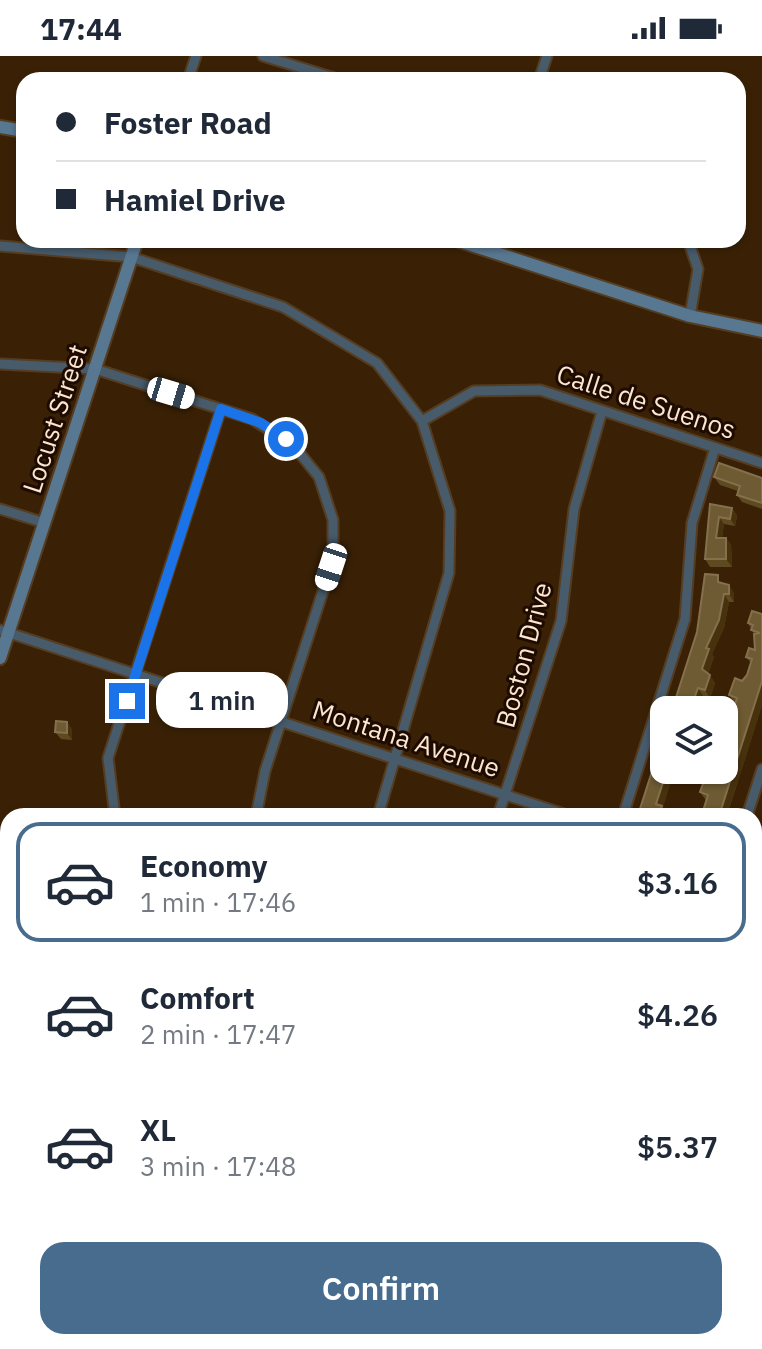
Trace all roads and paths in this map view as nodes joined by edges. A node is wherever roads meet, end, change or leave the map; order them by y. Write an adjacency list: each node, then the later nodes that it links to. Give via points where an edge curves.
1 (263, 56): 2 (street)
2 (315, 72)
3 (24, 248): 7 (street)
4 (134, 248): 7 (street, Locust Street)
5 (481, 248): 8 (street)
6 (691, 248): 8 (street, via 698,269)
7 (131, 257): 11 (street, Locust Street); 14 (street, via 283,307 377,363)
8 (690, 316): 9 (street)
9 (762, 331)
10 (0, 364): 11 (street)
11 (95, 369): 12 (street); 18 (street, Locust Street)
12 (221, 409): 21 (street); 22 (street, via 261,423 293,445 319,477 332,511 333,560)
13 (602, 411): 14 (street, Calle de Suenos, via 540,390 474,391); 15 (street, Calle de Suenos); 25 (street, Boston Drive, via 574,509 561,621)
14 (422, 421): 23 (street, via 450,511 449,573)
15 (715, 448): 16 (street, Calle de Suenos); 31 (street, via 692,523 681,635)
16 (762, 463)
17 (0, 509): 18 (street)
18 (45, 523): 19 (street, Locust Street)
19 (4, 632): 20 (street, Locust Street); 21 (street, Montana Avenue)
20 (0, 658)
21 (136, 675): 22 (street, Montana Avenue); 26 (street, via 108,762)
22 (281, 722): 23 (street, Montana Avenue); 27 (street)
23 (392, 758): 25 (street, Montana Avenue); 28 (street)
24 (762, 769): 32 (street)
25 (505, 795): 29 (street, Boston Drive); 30 (street, Montana Avenue)
26 (114, 808)
27 (258, 808)
28 (380, 808)
29 (501, 808)
30 (545, 808)
31 (626, 808)
32 (750, 808)
33 (762, 880): 34 (lane)
34 (762, 900)

